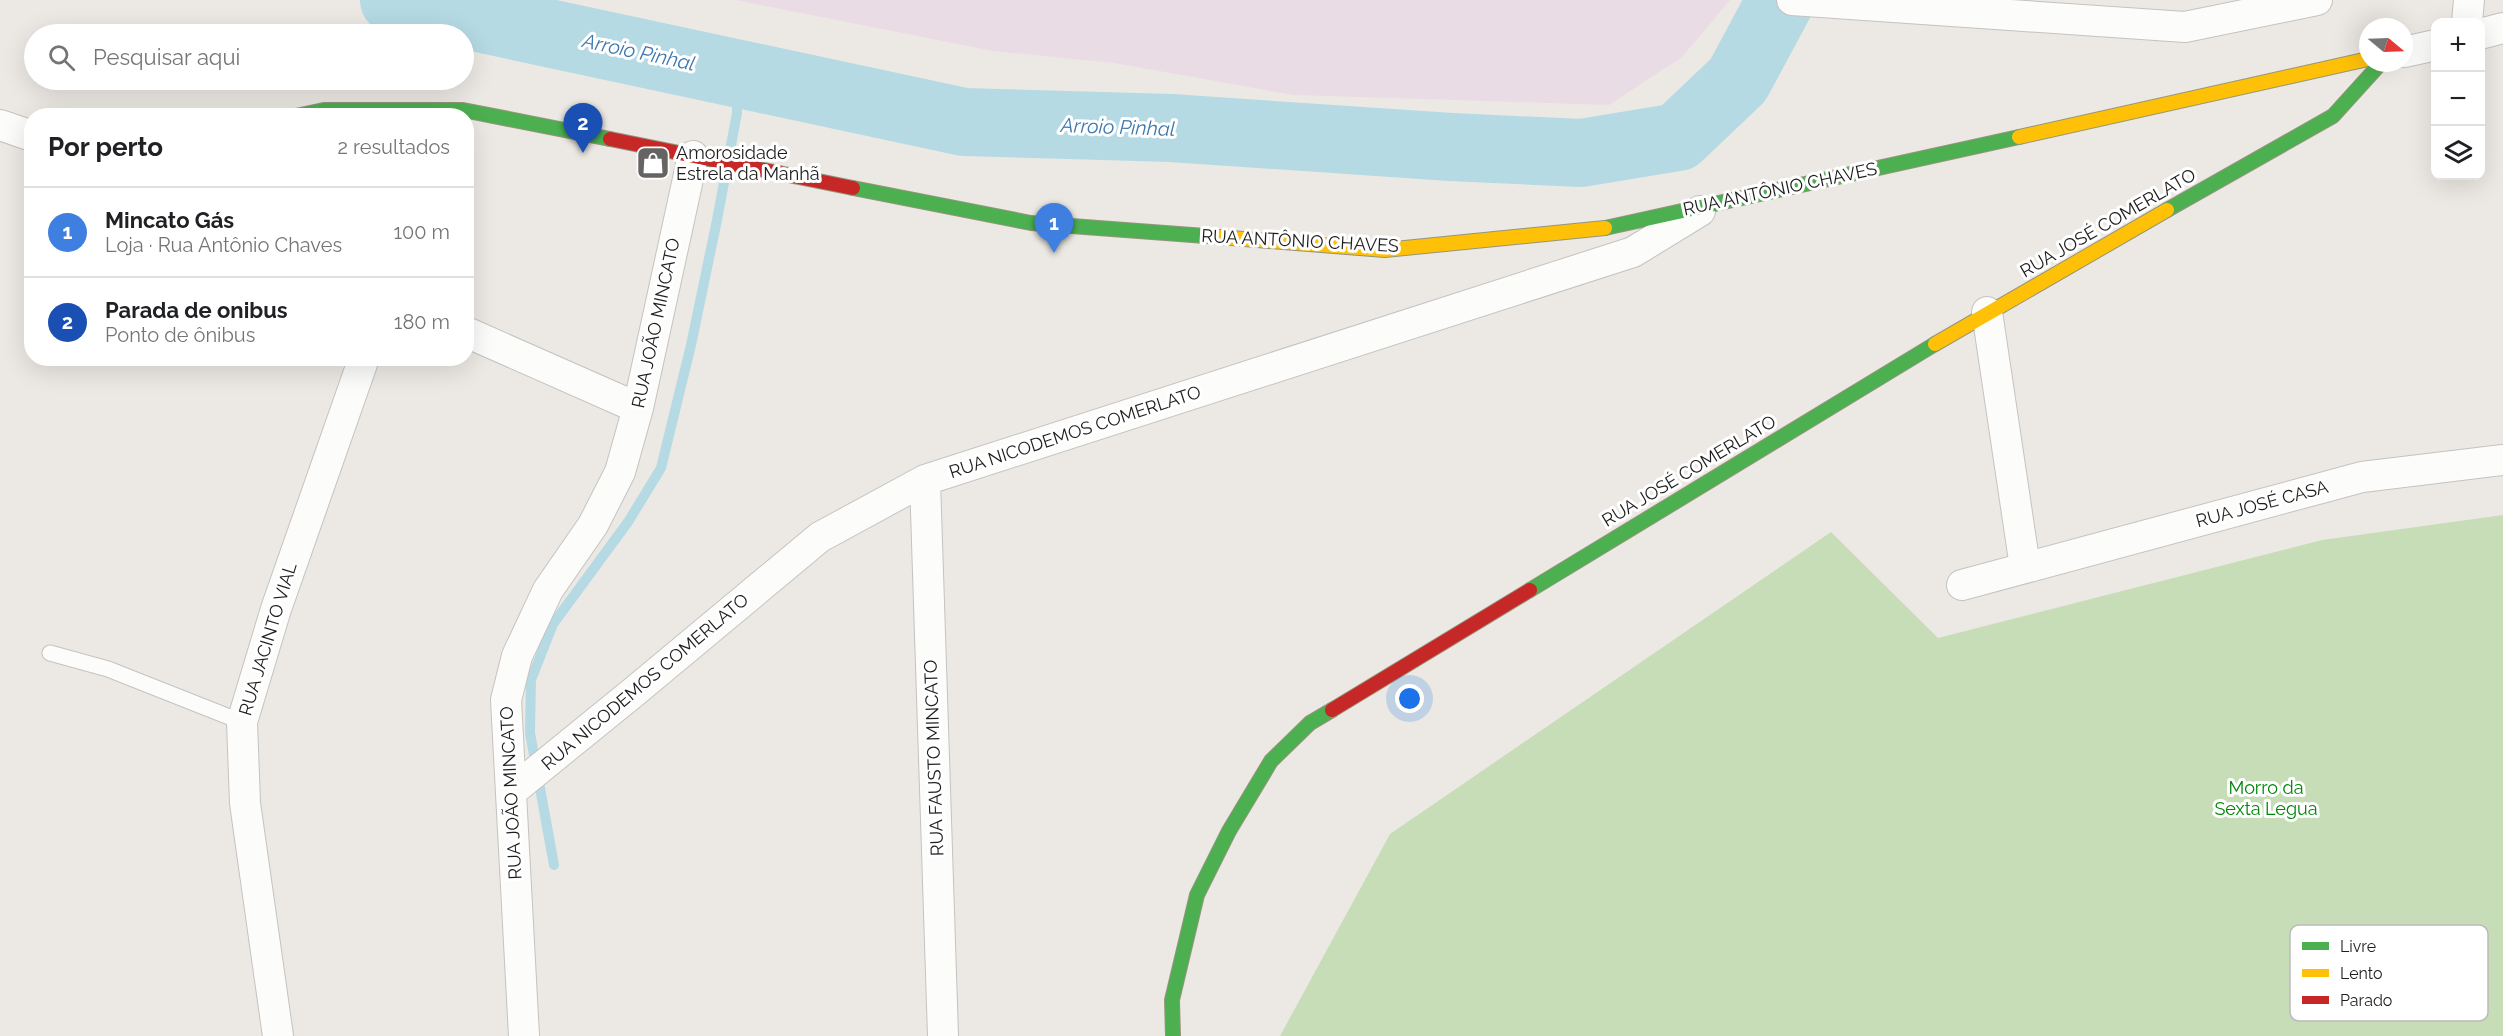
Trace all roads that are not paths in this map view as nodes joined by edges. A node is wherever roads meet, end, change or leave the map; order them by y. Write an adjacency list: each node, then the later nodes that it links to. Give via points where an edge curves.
1 (1792, 0): 2 (street, via 2185,27)
2 (2318, 0)
3 (2469, 0): 4 (street)
4 (2468, 18)
5 (2503, 28): 6 (street)
6 (2485, 33)
7 (2431, 46): 8 (street)
8 (2413, 50)
9 (2359, 62): 15 (street, RUA ANTÔNIO CHAVES)
10 (2373, 72): 16 (street, RUA JOSÉ COMERLATO, via 2333,116)
11 (474, 112): 14 (street, RUA ANTÔNIO CHAVES)
12 (0, 125): 13 (street)
13 (24, 133)
14 (700, 157): 15 (street, RUA ANTÔNIO CHAVES, via 1031,223 1385,250 1607,228); 19 (street, RUA JOÃO MINCATO)
15 (1711, 205): 21 (street, RUA NICODEMOS COMERLATO, via 1633,252)
16 (1987, 312): 22 (street); 30 (street, RUA JOSÉ COMERLATO, via 1310,723 1270,761 1197,895 1172,1000)
17 (474, 336): 19 (street)
18 (361, 366): 25 (street, RUA JACINTO VIAL, via 276,609)
19 (638, 408): 26 (street, RUA JOÃO MINCATO, via 620,472 593,525 548,590 517,656 506,700)
20 (2503, 460): 22 (street, RUA JOSÉ CASA, via 2362,477)
21 (925, 480): 26 (street, RUA NICODEMOS COMERLATO, via 820,537); 29 (street, RUA FAUSTO MINCATO)
22 (2025, 567): 23 (street, RUA JOSÉ CASA)
23 (1962, 585)
24 (50, 653): 25 (lane, via 108,669)
25 (242, 722): 27 (street, RUA JACINTO VIAL, via 246,802)
26 (525, 781): 28 (street, RUA JOÃO MINCATO)
27 (278, 1036)
28 (524, 1036)
29 (943, 1036)
30 (1173, 1036)

